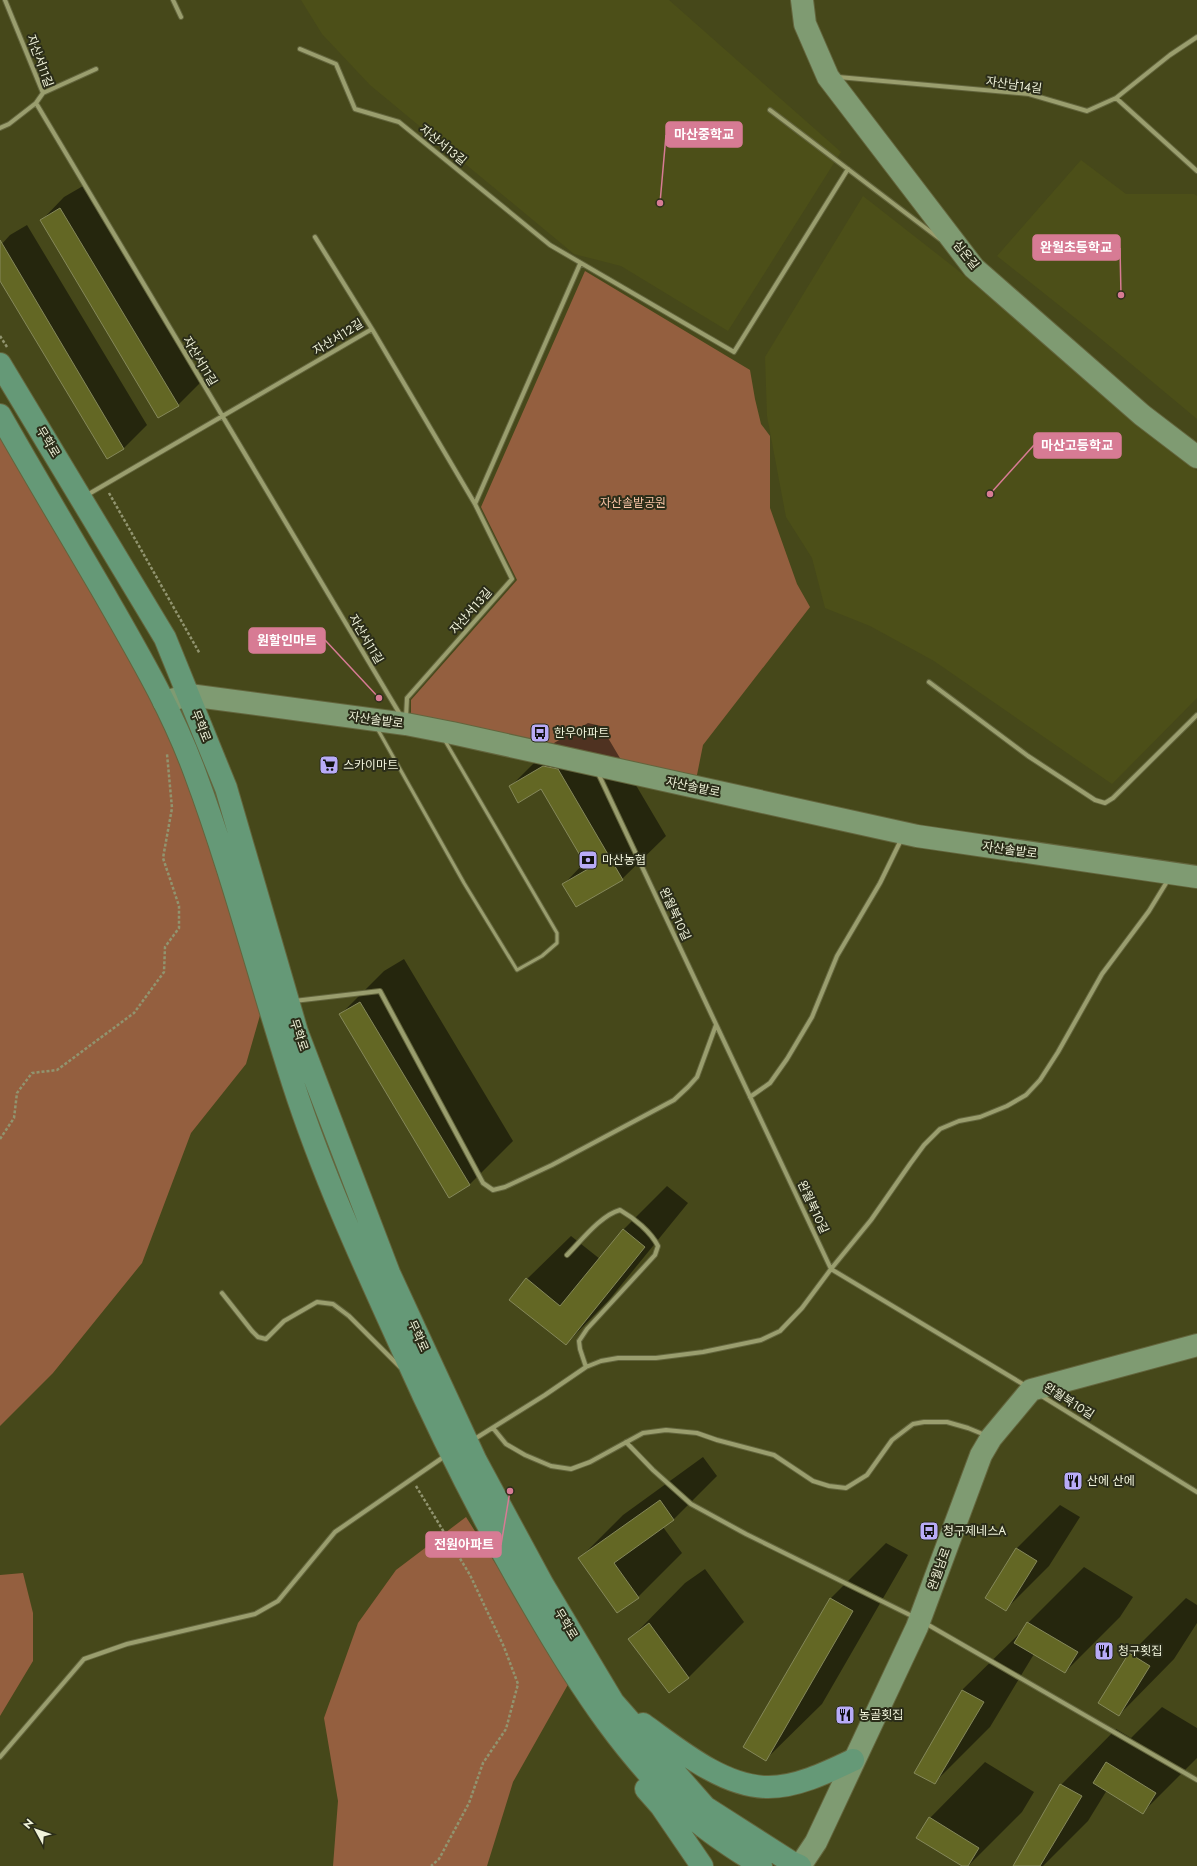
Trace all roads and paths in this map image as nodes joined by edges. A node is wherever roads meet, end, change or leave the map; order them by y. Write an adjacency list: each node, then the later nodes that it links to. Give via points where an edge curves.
1 (5, 0): 9 (street, 자산서11길)
2 (173, 0): 4 (street)
3 (802, 0): 8 (main road, 심온길, via 805,24)
4 (181, 17)
5 (1197, 37): 10 (street, 자산남14길)
6 (300, 49): 20 (street, 자산서13길, via 336,64 355,109 399,122 550,245)
7 (96, 69): 9 (street)
8 (828, 76): 10 (street, 자산남14길, via 1029,94 1087,111); 19 (main road, 심온길)
9 (43, 93): 11 (street, 자산서11길)
10 (1116, 98): 15 (street)
11 (36, 103): 13 (street); 24 (street, 자산서11길)
12 (770, 110): 14 (street)
13 (0, 128)
14 (848, 169): 17 (street); 20 (street, 자산서13길, via 734,352)
15 (1197, 171)
16 (315, 237): 21 (street, 자산서12길)
17 (946, 244)
18 (952, 249): 19 (street)
19 (971, 263): 25 (main road, 심온길, via 1142,415)
20 (580, 264): 28 (street)
21 (372, 329): 24 (street, 자산서12길); 28 (street, 자산서13길)
22 (0, 364): 27 (main road, 무학로)
23 (0, 415): 32 (main road, 무학로, via 144,662)
24 (222, 418): 26 (street, 자산서12길); 35 (street, 자산서11길)
25 (1197, 457)
26 (104, 485): 27 (street, 자산서12길); 29 (path)
27 (82, 498): 31 (main road, 무학로, via 165,638)
28 (475, 504): 35 (street, 자산서13길, via 512,580 406,698)
29 (200, 654)
30 (929, 682): 33 (street, via 1028,756 1095,800 1105,803)
31 (189, 695): 32 (main road); 34 (main road, 자산솔밭로); 42 (main road, 무학로, via 226,788)
32 (164, 702): 51 (main road, 무학로, via 195,773 312,1139 347,1226)
33 (1197, 715)
34 (372, 720): 35 (main road, 자산솔밭로); 36 (lane, via 517,970 542,956 557,943 557,933)
35 (406, 724): 36 (main road, 자산솔밭로)
36 (439, 731): 38 (main road, 자산솔밭로)
37 (166, 748): 45 (path, via 172,808 163,858 179,906 179,928 165,947 164,972 134,1013 57,1070 32,1074 17,1093 14,1118)
38 (594, 766): 39 (main road, 자산솔밭로); 43 (street, 완월북10길)
39 (904, 834): 40 (main road, 자산솔밭로); 44 (street, via 880,883 837,956 827,984 787,1059 770,1083)
40 (1171, 874): 41 (main road, 자산솔밭로); 47 (street, via 1149,911 1102,974 1040,1080 1026,1095 1007,1106 940,1129 917,1155 871,1220)
41 (1197, 878)
42 (288, 1001): 43 (street, via 380,991 483,1183 493,1190 552,1165 674,1100 696,1077); 56 (main road, 무학로, via 299,1039)
43 (716, 1025): 44 (street, 완월북10길)
44 (750, 1097): 47 (street, 완월북10길)
45 (0, 1139)
46 (567, 1255): 50 (street, via 599,1223 612,1212 620,1210 654,1239 658,1246 655,1255 579,1341)
47 (831, 1269): 50 (street, via 792,1320 780,1331 761,1340 703,1352 656,1358 618,1358); 52 (street, 완월북10길)
48 (222, 1293): 51 (street, via 258,1337 266,1338 284,1321 318,1302 333,1304 349,1316)
49 (1197, 1345): 52 (main road)
50 (586, 1366): 53 (street)
51 (417, 1382): 56 (main road, 무학로)
52 (1031, 1390): 54 (main road, 완월남로); 58 (street, 완월북10길)
53 (493, 1428): 55 (street, via 506,1444 551,1466 571,1469); 56 (street)
54 (991, 1438): 55 (street, via 947,1422 913,1424 892,1440 867,1475 846,1488 813,1481 774,1454 697,1433 666,1430 643,1433); 59 (main road, 완월남로, via 981,1455)
55 (626, 1442): 59 (street, via 692,1504 746,1534)
56 (458, 1448): 57 (street); 60 (main road, 무학로); 61 (main road, 무학로, via 505,1558 550,1635)
57 (412, 1479): 62 (street, via 335,1532 278,1601 255,1614 127,1644 84,1659); 66 (path, via 470,1575 504,1647 518,1684 506,1729 483,1763 469,1803 439,1859)
58 (1197, 1492)
59 (920, 1620): 63 (main road, 완월남로); 64 (street)
60 (613, 1702): 63 (main road, 무학로, via 718,1775 744,1783 767,1787 796,1783); 65 (main road, 무학로, via 706,1807)
61 (608, 1723): 67 (main road, 무학로, via 626,1763 661,1806); 68 (main road, 무학로, via 652,1776 694,1819)
62 (0, 1757)
63 (853, 1760): 65 (main road, 완월남로, via 816,1842)
64 (1197, 1780)
65 (796, 1864)
66 (431, 1866)
67 (702, 1866)
68 (761, 1866)

